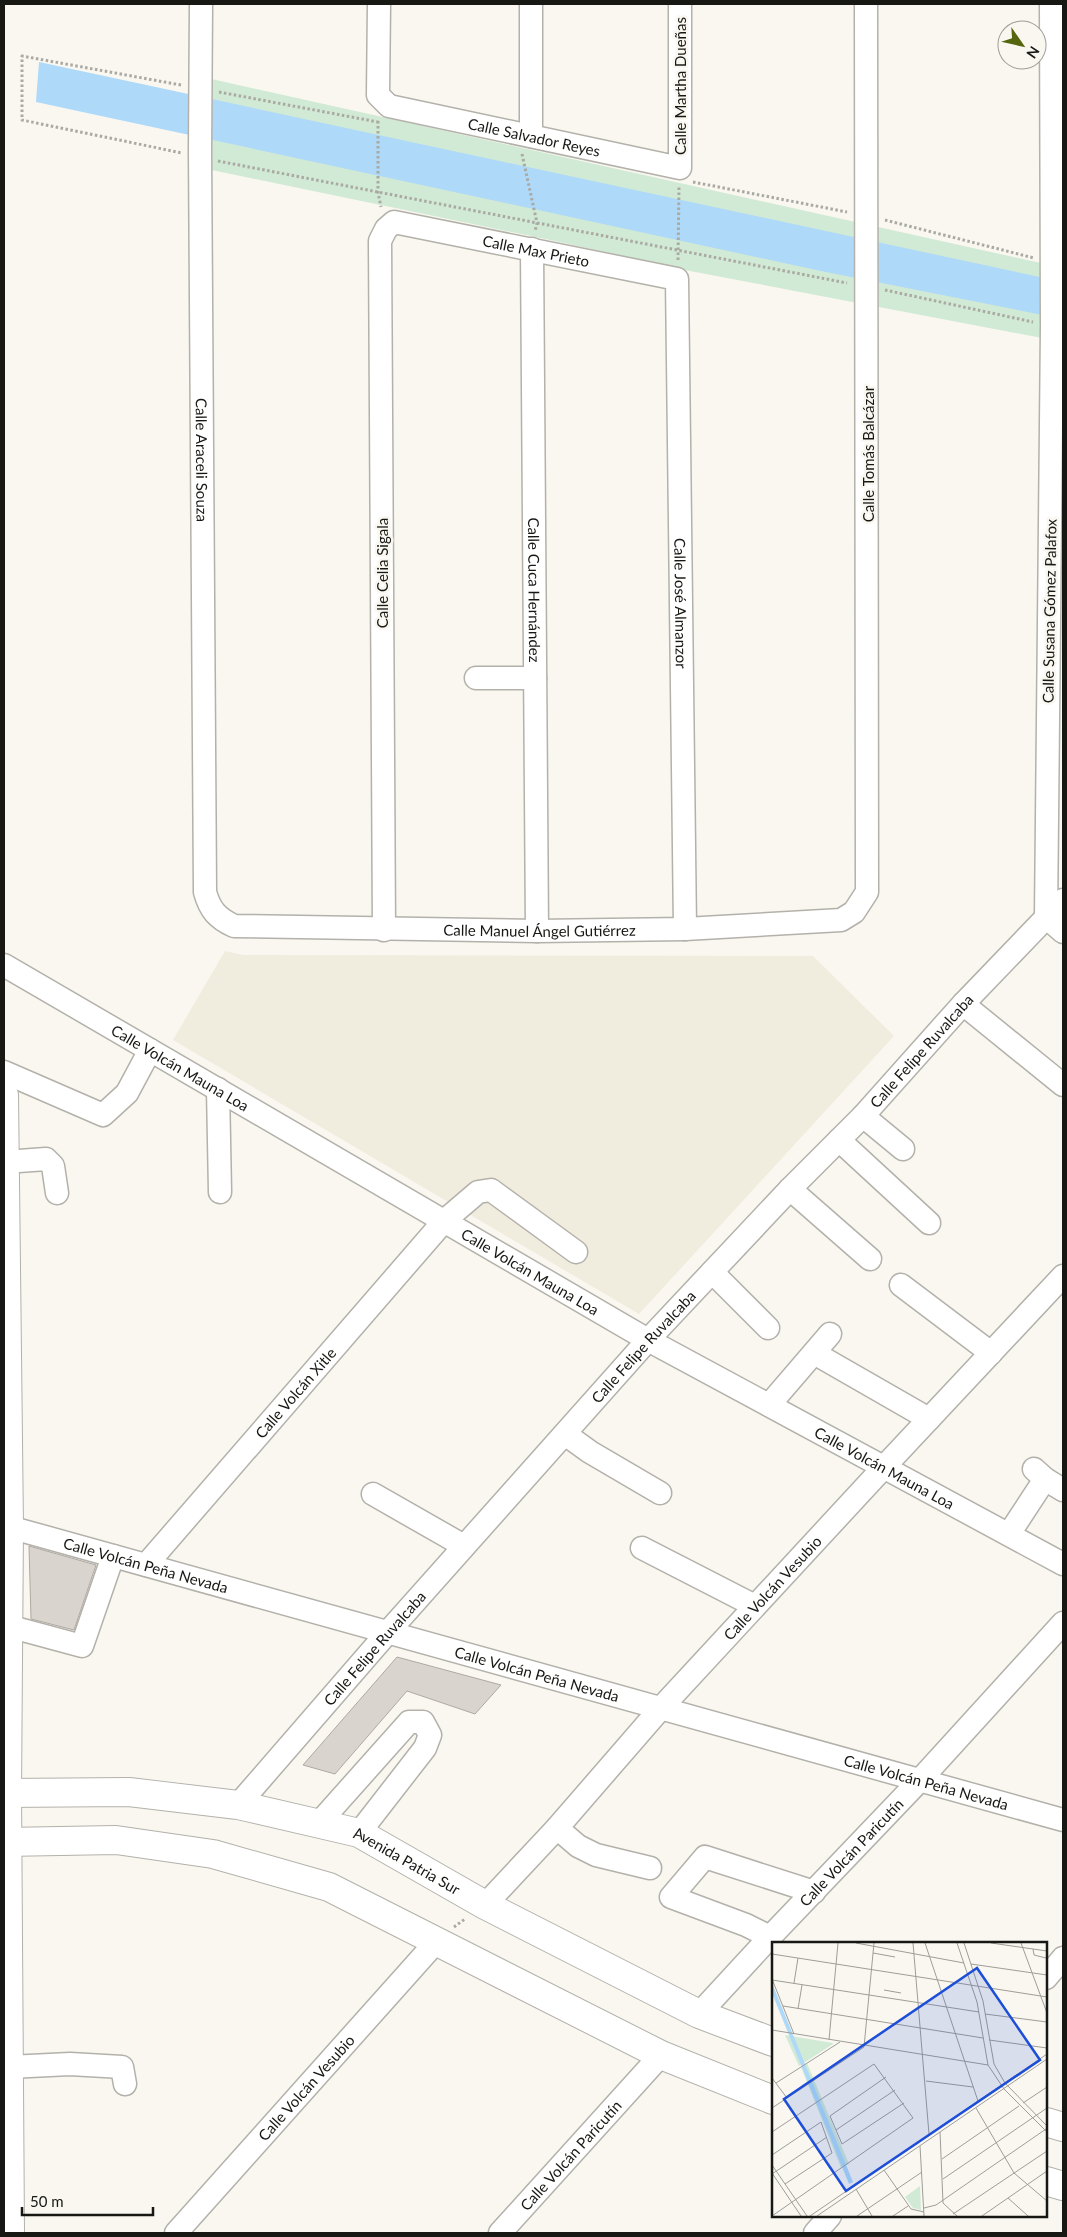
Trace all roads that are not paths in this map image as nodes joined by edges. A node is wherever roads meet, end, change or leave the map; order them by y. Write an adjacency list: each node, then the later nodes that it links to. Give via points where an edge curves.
1 (201, 4): 17 (street, Calle Araceli Souza, via 206,892)
2 (379, 4): 8 (street, Calle Salvador Reyes, via 378,95 384,114)
3 (531, 4): 8 (street)
4 (680, 4): 9 (street, Calle Martha Dueñas)
5 (866, 4): 16 (street, Calle Tomás Balcázar, via 868,880)
6 (1051, 4): 7 (street, Calle Susana Gómez Palafox)
7 (1057, 27): 18 (street, Calle Susana Gómez Palafox)
8 (526, 144): 9 (street, Calle Salvador Reyes)
9 (679, 178)
10 (394, 222): 11 (street, Calle Max Prieto); 20 (street, Calle Celia Sigala, via 380,241)
11 (532, 249): 12 (street, Calle Max Prieto); 14 (street, Calle Cuca Hernández)
12 (677, 279): 19 (street, Calle José Almanzor)
13 (476, 678): 14 (street)
14 (535, 678): 21 (street, Calle Cuca Hernández)
15 (1063, 900): 18 (street, Calle Felipe Ruvalcaba)
16 (862, 902): 19 (street, Calle Manuel Ángel Gutiérrez, via 841,920)
17 (214, 915): 20 (street, Calle Manuel Ángel Gutiérrez, via 234,926)
18 (1046, 917): 22 (street); 24 (street, Calle Felipe Ruvalcaba)
19 (685, 929): 21 (street, Calle Manuel Ángel Gutiérrez)
20 (384, 930): 21 (street, Calle Manuel Ángel Gutiérrez)
21 (537, 931)
22 (1063, 932)
23 (4, 965): 25 (street, Calle Volcán Mauna Loa)
24 (963, 1004): 27 (street); 30 (street, Calle Felipe Ruvalcaba)
25 (150, 1050): 26 (street, via 127,1093 103,1115); 28 (street, Calle Volcán Mauna Loa)
26 (4, 1072)
27 (1063, 1085)
28 (218, 1090): 36 (street); 37 (street, Calle Volcán Mauna Loa)
29 (4, 1095): 33 (main road)
30 (863, 1116): 31 (street, Calle Felipe Ruvalcaba); 32 (street)
31 (838, 1140): 34 (street, Calle Felipe Ruvalcaba); 38 (street)
32 (902, 1149)
33 (4, 1162): 35 (street, via 46,1159 53,1166); 56 (main road)
34 (790, 1189): 40 (street); 41 (street, Calle Felipe Ruvalcaba)
35 (57, 1192)
36 (220, 1192)
37 (444, 1221): 39 (street, Calle Volcán Xitle, via 478,1192 491,1190); 46 (street, Calle Volcán Mauna Loa); 62 (street, Calle Volcán Xitle)
38 (929, 1222)
39 (576, 1252)
40 (870, 1259)
41 (712, 1272): 44 (street); 46 (street, Calle Felipe Ruvalcaba)
42 (1063, 1276): 48 (street, Calle Volcán Vesubio)
43 (901, 1285): 48 (street)
44 (768, 1328)
45 (830, 1334): 47 (street)
46 (648, 1340): 49 (street, Calle Volcán Mauna Loa); 51 (street, Calle Felipe Ruvalcaba)
47 (814, 1353): 49 (street); 50 (street)
48 (991, 1353): 50 (street, Calle Volcán Vesubio)
49 (768, 1405): 52 (street, Calle Volcán Mauna Loa)
50 (929, 1419): 52 (street, Calle Volcán Vesubio)
51 (564, 1434): 54 (street); 58 (street, Calle Felipe Ruvalcaba)
52 (884, 1467): 57 (street, Calle Volcán Mauna Loa); 63 (street, Calle Volcán Vesubio)
53 (1048, 1479): 57 (street)
54 (660, 1493)
55 (373, 1494): 58 (street)
56 (9, 1527): 60 (street, Calle Volcán Peña Nevada); 65 (main road)
57 (1009, 1534): 61 (street, Calle Volcán Mauna Loa)
58 (464, 1546): 66 (street, Calle Felipe Ruvalcaba)
59 (642, 1548): 63 (street)
60 (113, 1556): 62 (street, Calle Volcán Peña Nevada); 65 (street, via 82,1646)
61 (1063, 1564)
62 (146, 1565): 66 (street, Calle Volcán Peña Nevada)
63 (755, 1606): 67 (street, Calle Volcán Vesubio)
64 (1063, 1623): 68 (street, Calle Volcán Paricutín)
65 (8, 1626): 69 (main road)
66 (388, 1632): 67 (street, Calle Volcán Peña Nevada); 70 (street, Calle Felipe Ruvalcaba)
67 (661, 1708): 68 (street, Calle Volcán Peña Nevada); 73 (street, Calle Volcán Vesubio)
68 (920, 1780): 71 (street, Calle Volcán Peña Nevada); 77 (street, Calle Volcán Paricutín)
69 (6, 1793): 70 (main road, Avenida Patria Sur, via 129,1792); 75 (main road)
70 (238, 1805): 72 (main road, Avenida Patria Sur)
71 (1063, 1820)
72 (319, 1823): 74 (main road, Avenida Patria Sur); 74 (street, via 409,1722 424,1722 430,1735 425,1748)
73 (557, 1828): 76 (street, via 578,1846 596,1855); 78 (street, Calle Volcán Vesubio)
74 (359, 1833): 78 (main road, Avenida Patria Sur)
75 (6, 1842): 80 (main road, via 116,1840 213,1854 329,1887); 86 (main road)
76 (650, 1868)
77 (814, 1892): 79 (street, Calle Volcán Paricutín); 79 (street, via 705,1857 671,1897)
78 (485, 1905): 83 (main road, Avenida Patria Sur)
79 (770, 1937): 83 (street, Calle Volcán Paricutín)
80 (436, 1942): 85 (main road); 95 (street, Calle Volcán Vesubio)
81 (1063, 1958): 82 (street)
82 (1047, 1977)
83 (699, 2014): 84 (main road, Avenida Patria Sur)
84 (772, 2042)
85 (661, 2056): 88 (main road); 96 (street, Calle Volcán Paricutín)
86 (9, 2067): 87 (street, via 70,2064 122,2067); 94 (main road)
87 (125, 2084)
88 (772, 2100)
89 (1047, 2122): 90 (main road)
90 (1063, 2127)
91 (1047, 2181): 92 (main road)
92 (1063, 2186)
93 (829, 2217): 97 (street)
94 (10, 2233)
95 (176, 2233)
96 (500, 2233)
97 (815, 2233)

